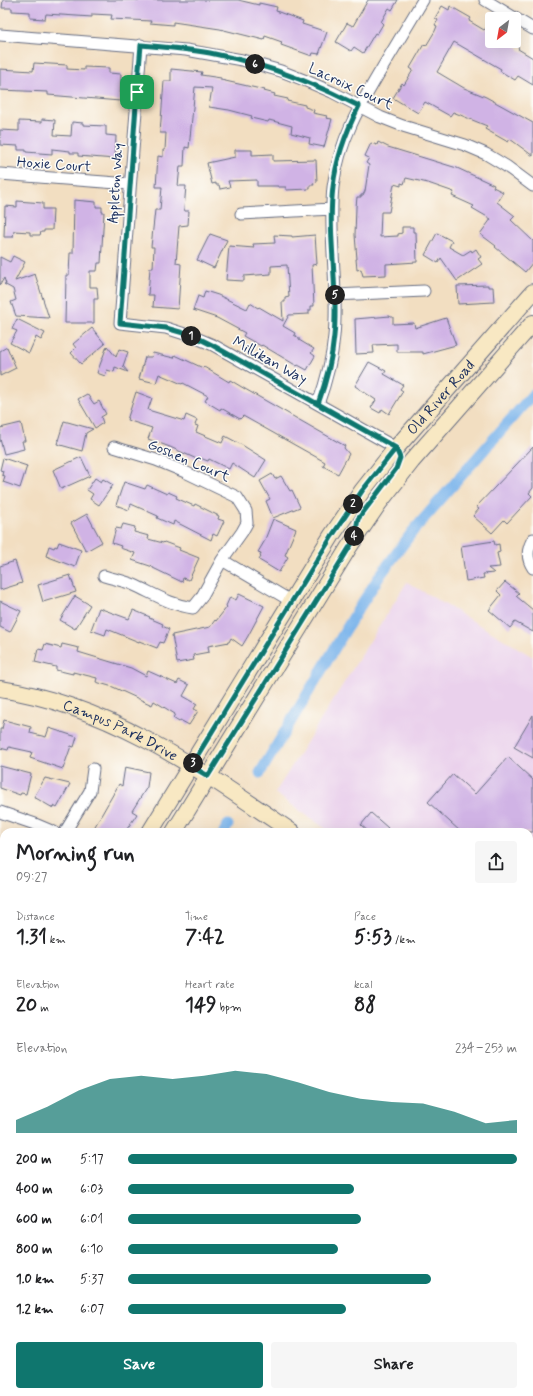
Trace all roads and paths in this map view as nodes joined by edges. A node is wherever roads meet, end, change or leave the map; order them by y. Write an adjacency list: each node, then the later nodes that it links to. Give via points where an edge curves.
1 (423, 0): 6 (street)
2 (485, 0): 3 (street)
3 (533, 29)
4 (0, 35): 5 (street, Lacroix Court)
5 (141, 45): 6 (street, Lacroix Court, via 242,60 304,80); 8 (street, Appleton Way)
6 (359, 106): 9 (street, Lacroix Court, via 403,126 458,142 486,154); 10 (street, via 337,163)
7 (0, 174): 8 (street, Hoxie Court)
8 (130, 184): 15 (street, Appleton Way)
9 (533, 186)
10 (332, 209): 11 (street); 14 (street)
11 (241, 214)
12 (424, 291): 14 (street)
13 (533, 292): 19 (main road, Old River Road)
14 (335, 295): 17 (street, via 331,360)
15 (120, 323): 17 (street, Millikan Way, via 166,328 194,336)
16 (533, 323): 21 (main road, Old River Road, via 412,461)
17 (318, 404): 19 (street, Millikan Way)
18 (114, 446): 22 (street, Goshen Court, via 185,472 237,497 246,511 247,523)
19 (396, 448): 21 (main road, via 400,458 396,469 358,519); 25 (main road, Old River Road, via 362,491)
20 (533, 538): 23 (street, via 528,553)
21 (354, 540): 26 (main road, Old River Road)
22 (222, 560): 24 (street, via 193,608 181,606 133,585); 25 (street)
23 (533, 568)
24 (104, 576)
25 (291, 602): 26 (main road, via 294,621 275,658); 28 (main road, Old River Road)
26 (275, 667): 30 (main road, Old River Road)
27 (0, 689): 28 (main road, Campus Park Drive, via 46,699 108,721)
28 (191, 766): 30 (main road, Campus Park Drive); 34 (main road, Old River Road)
29 (93, 769): 33 (street, via 90,791)
30 (208, 776): 35 (main road, Old River Road); 36 (main road, Campus Park Drive)
31 (0, 812): 32 (street)
32 (44, 828)
33 (68, 828)
34 (152, 828)
35 (176, 828)
36 (286, 828)

